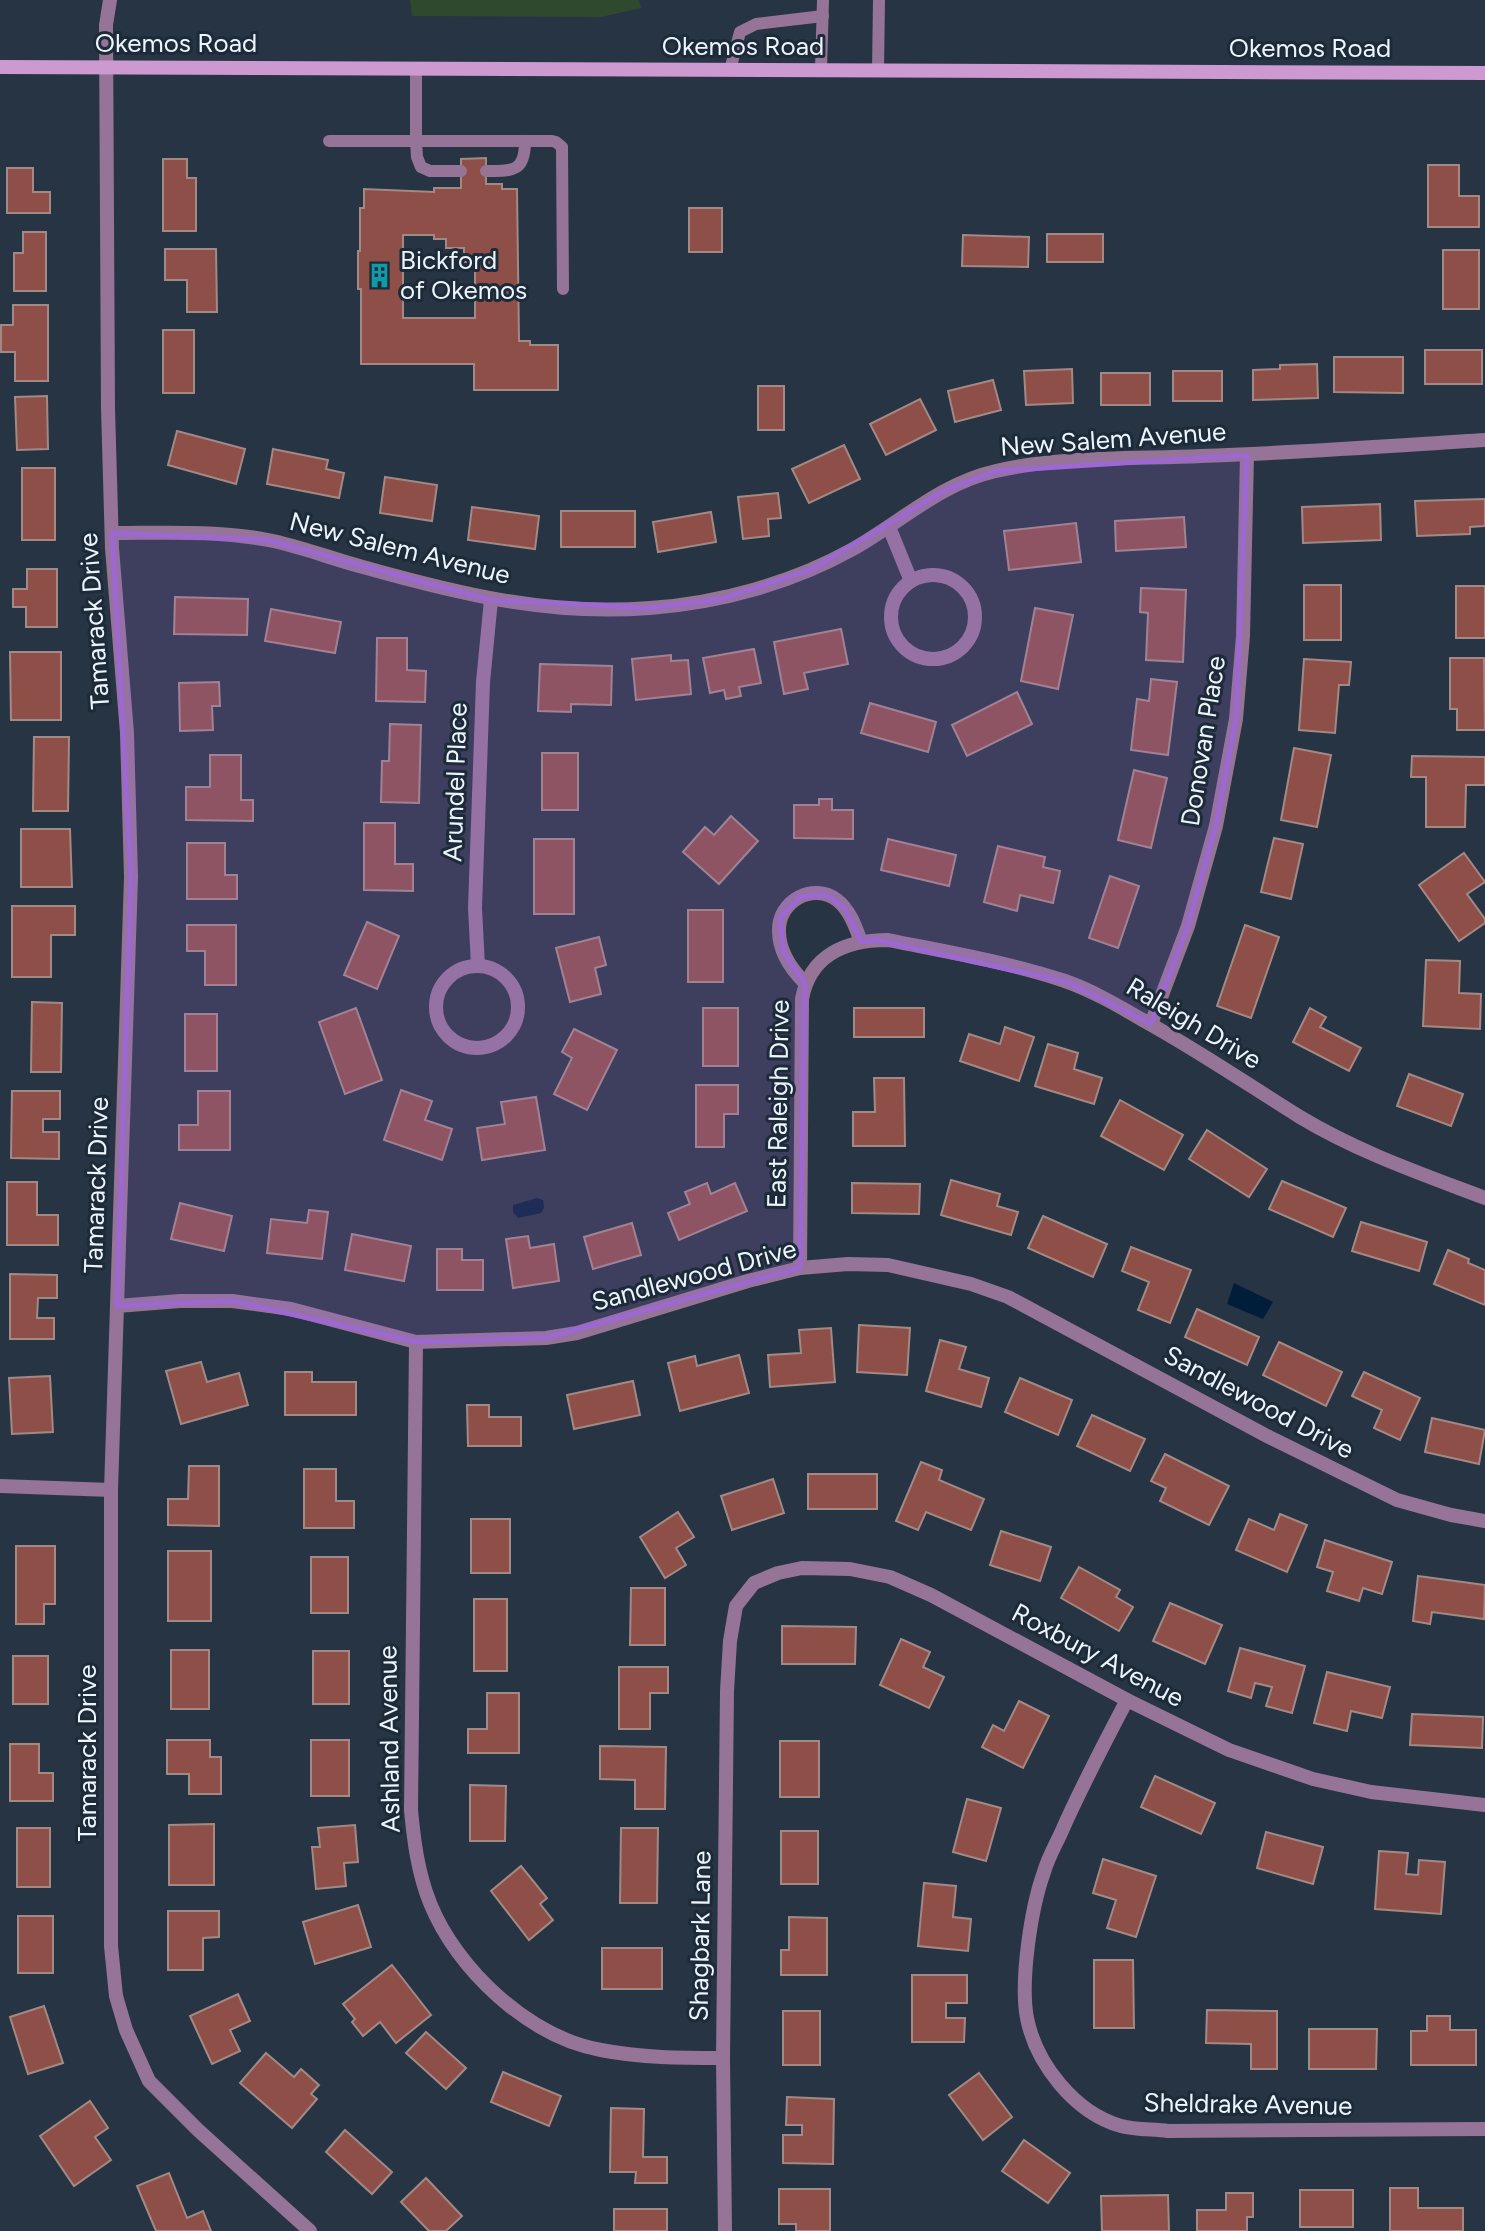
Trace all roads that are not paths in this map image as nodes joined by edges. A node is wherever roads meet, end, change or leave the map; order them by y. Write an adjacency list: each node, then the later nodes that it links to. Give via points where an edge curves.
1 (110, 0): 6 (street, Tamarack Drive)
2 (823, 0): 4 (lane)
3 (879, 0): 10 (lane)
4 (822, 16): 8 (lane, via 756,23 740,32); 9 (lane)
5 (0, 67): 6 (main road, Okemos Road)
6 (106, 68): 7 (main road, Okemos Road); 21 (street, Tamarack Drive)
7 (416, 69): 8 (main road, Okemos Road); 13 (lane)
8 (730, 70): 9 (main road, Okemos Road)
9 (821, 70): 10 (main road, Okemos Road)
10 (878, 71): 11 (main road, Okemos Road)
11 (1485, 73)
12 (329, 141): 13 (lane)
13 (416, 141): 14 (lane); 15 (lane, via 421,167)
14 (524, 141): 16 (lane, via 519,166); 17 (lane, via 556,142 562,147)
15 (461, 171)
16 (486, 171)
17 (564, 289)
18 (1485, 440): 19 (street, New Salem Avenue)
19 (1247, 455): 20 (street, New Salem Avenue, via 1070,462 996,471 946,490); 28 (street, Donovan Place, via 1243,636 1236,719 1216,826 1188,926)
20 (889, 527): 22 (street); 23 (street, New Salem Avenue, via 812,569 721,599 609,609)
21 (112, 533): 23 (street, New Salem Avenue, via 192,533 268,540); 31 (street, Tamarack Drive, via 127,733 131,877)
22 (911, 581): 22 (street, via 892,607 898,639 924,658 956,653 974,626 969,594 943,576)
23 (491, 600): 26 (street, Arundel Place, via 483,682 475,908)
24 (861, 942): 25 (street, Raleigh Drive); 27 (street, East Raleigh Drive, via 855,924 837,900 816,893 800,897 786,908 778,929 784,953); 28 (street, Raleigh Drive, via 888,940 1066,982)
25 (831, 954): 27 (street, East Raleigh Drive)
26 (478, 967): 26 (street, via 457,971 449,978 436,1006 447,1036 465,1047 496,1043 516,1019 516,998 506,979)
27 (805, 983): 30 (street, East Raleigh Drive)
28 (1151, 1024): 29 (street, Raleigh Drive, via 1364,1152)
29 (1485, 1198)
30 (800, 1268): 32 (street, Sandlewood Drive, via 546,1338); 35 (street, Sandlewood Drive, via 888,1265 1008,1297 1396,1500)
31 (117, 1306): 32 (street, Sandlewood Drive, via 232,1301 313,1314); 34 (street, Tamarack Drive)
32 (415, 1342): 39 (street, Ashland Avenue, via 411,1810 416,1859 431,1904 456,1950 489,1988 562,2039 600,2050 668,2058)
33 (0, 1486): 34 (street)
34 (111, 1490): 41 (street, Tamarack Drive, via 111,1946 125,2030 149,2081)
35 (1485, 1521)
36 (730, 1641): 37 (street, Roxbury Avenue, via 736,1606 754,1583 802,1568 850,1569 890,1577 930,1595); 39 (street, Shagbark Lane)
37 (1127, 1700): 38 (street, Roxbury Avenue, via 1229,1750 1313,1779 1371,1792); 40 (street, Sheldrake Avenue, via 1082,1784 1044,1872 1031,1922 1027,2018 1058,2081 1078,2102 1121,2126 1168,2131)
38 (1485, 1805)
39 (723, 2058): 42 (street, Shagbark Lane)
40 (1485, 2129)
41 (308, 2230)
42 (725, 2231)

